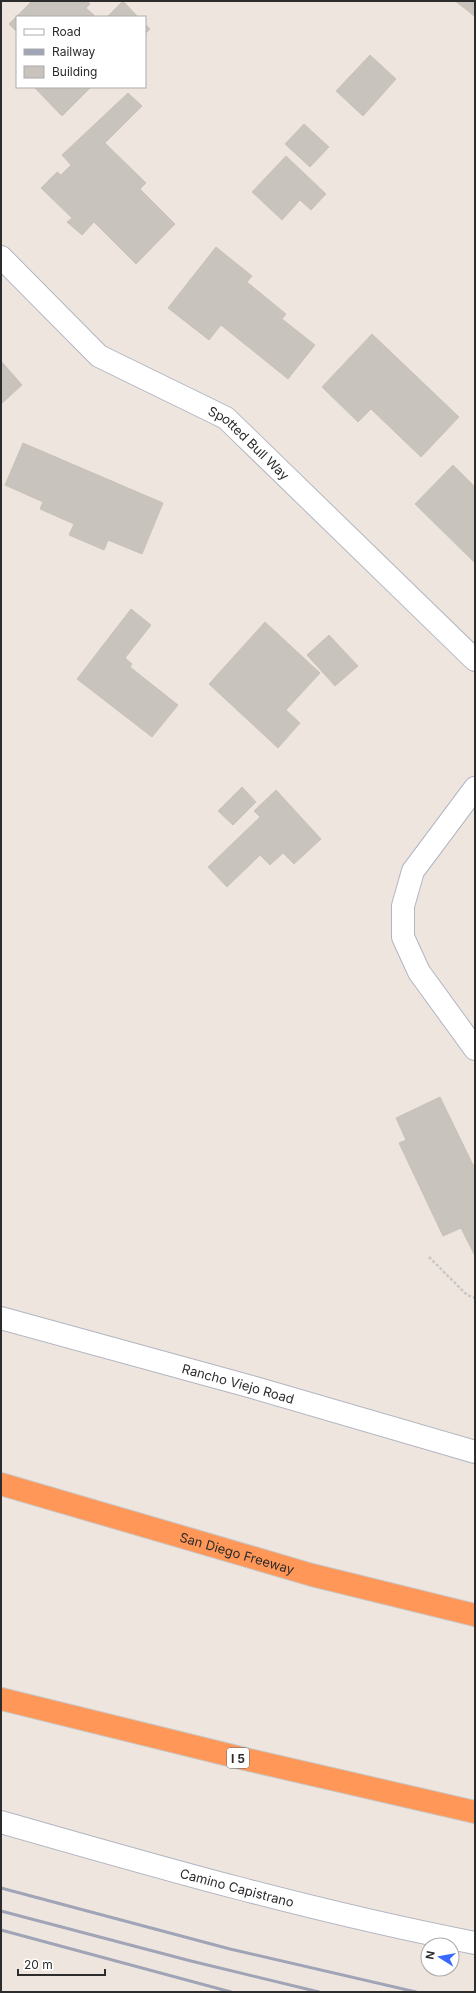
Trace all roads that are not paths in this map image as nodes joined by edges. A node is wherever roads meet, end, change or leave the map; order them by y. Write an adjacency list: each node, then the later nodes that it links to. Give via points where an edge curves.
1 (1, 257): 2 (street, Spotted Bull Way, via 99,356 226,418)
2 (475, 660)
3 (475, 788): 4 (street, via 413,871 403,906 404,937 419,972)
4 (475, 1049)
5 (1, 1318): 6 (street, Rancho Viejo Road)
6 (475, 1452)
7 (1, 1484): 8 (highway, San Diego Freeway, via 312,1575)
8 (475, 1615)
9 (1, 1699): 10 (highway, I 5)
10 (475, 1812)
11 (1, 1822): 12 (street, Camino Capistrano, via 301,1905)
12 (475, 1943)

